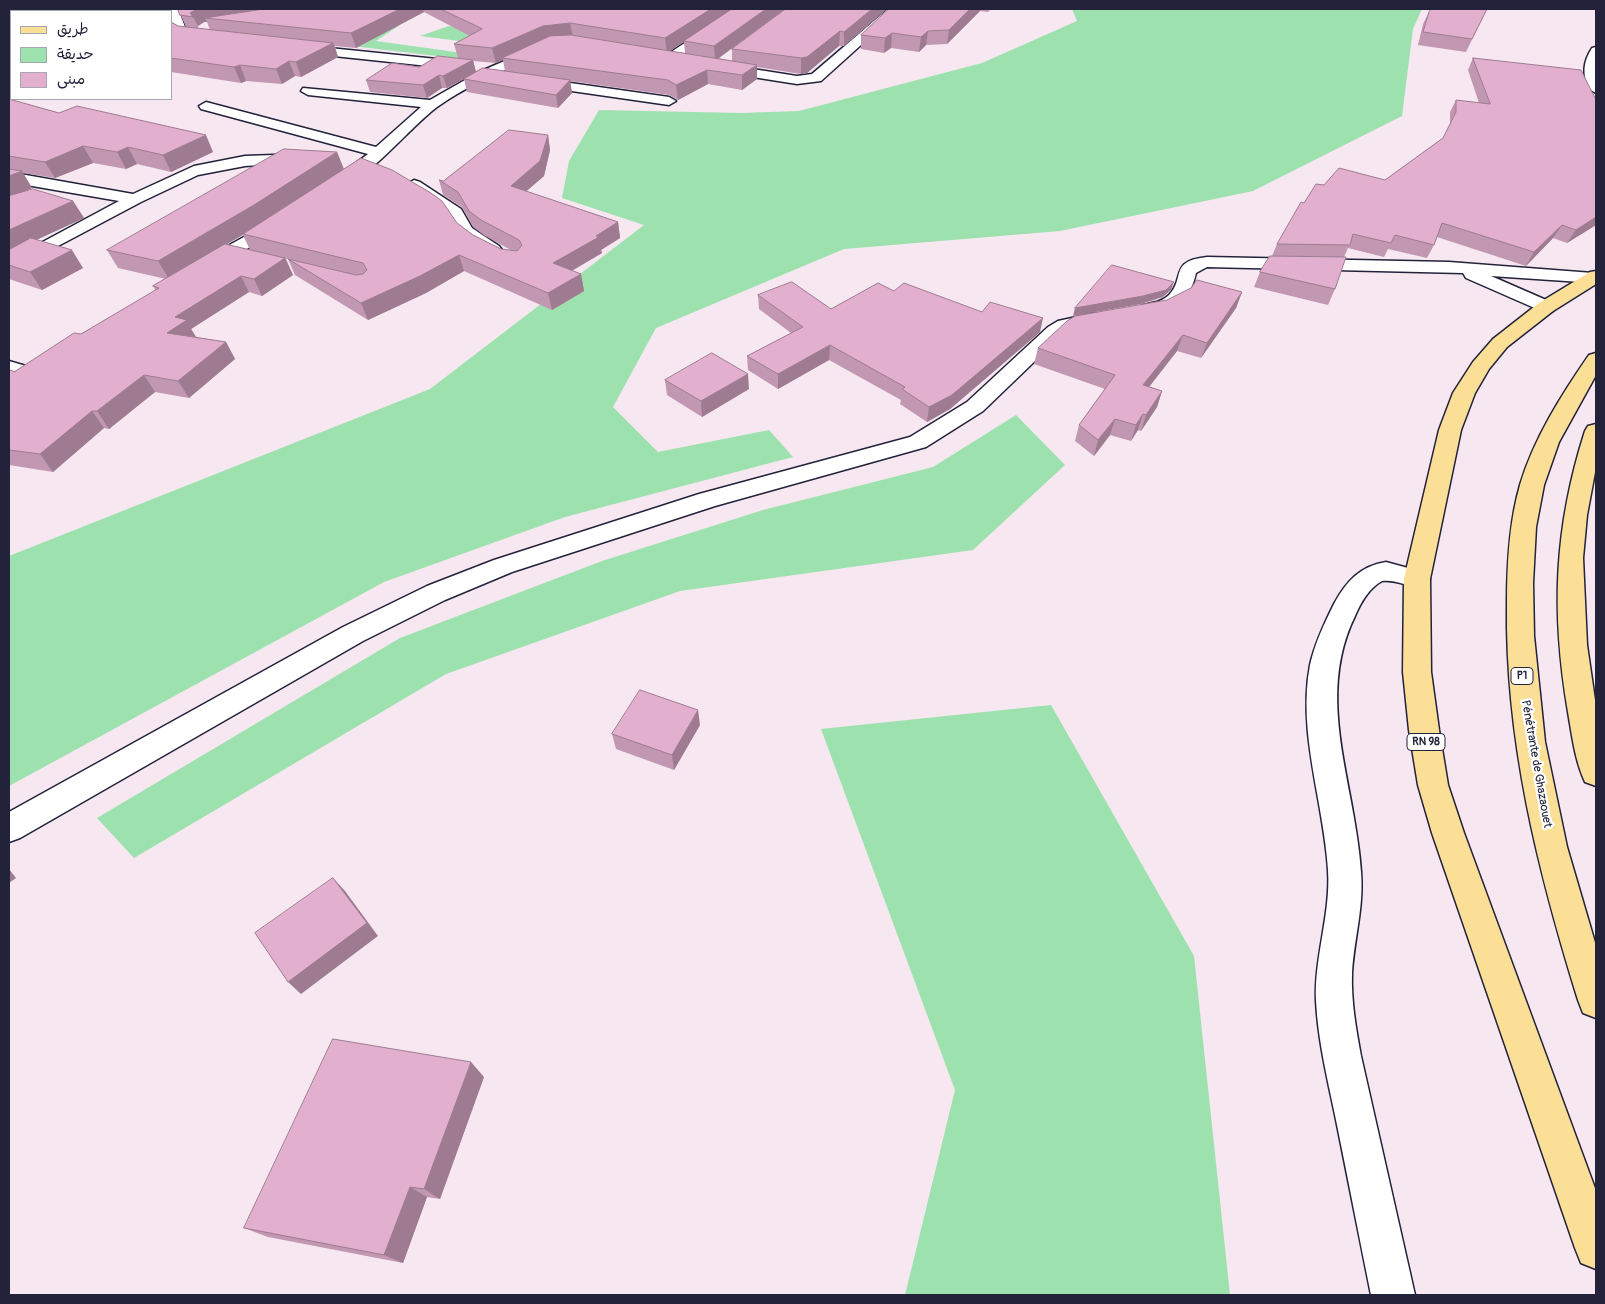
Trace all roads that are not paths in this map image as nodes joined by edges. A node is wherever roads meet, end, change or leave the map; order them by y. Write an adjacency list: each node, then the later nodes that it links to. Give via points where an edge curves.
1 (743, 9): 12 (street)
2 (894, 9): 11 (street, via 816,78 797,80 712,66)
3 (175, 11): 5 (street)
4 (219, 26): 5 (street)
5 (180, 32): 6 (street)
6 (224, 40)
7 (550, 45): 14 (street)
8 (292, 48): 14 (street)
9 (1596, 51): 15 (street, via 1590,75)
10 (649, 56): 12 (street)
11 (733, 56)
12 (669, 59): 13 (street)
13 (688, 62)
14 (491, 72): 17 (street, via 518,80); 18 (street)
15 (1596, 88)
16 (308, 91): 18 (street)
17 (669, 101)
18 (432, 104): 20 (street)
19 (206, 106): 20 (street)
20 (378, 152): 23 (street)
21 (317, 160): 29 (street, via 278,159 220,164 194,171)
22 (336, 162): 23 (street)
23 (364, 165): 24 (street); 28 (street)
24 (381, 171)
25 (398, 176): 34 (street, via 455,213 466,231 478,242)
26 (9, 177): 27 (street)
27 (74, 188): 29 (street); 30 (street)
28 (325, 192)
29 (136, 199): 35 (street)
30 (39, 200)
31 (293, 213): 32 (street)
32 (230, 252): 33 (street); 37 (street)
33 (249, 256)
34 (508, 257)
35 (9, 267)
36 (1449, 267): 38 (street); 39 (street, via 1478,276); 44 (street, via 1198,264 1187,271 1180,296 1172,302 1065,325 1055,330 982,402 948,428 918,442 707,500 503,566 436,594 353,634)
37 (189, 276)
38 (1595, 277): 39 (main road, RN 98)
39 (1546, 307): 42 (main road, RN 98, via 1500,343 1480,366 1464,393 1450,430)
40 (1596, 359): 45 (main road, Pénétrante de Ghazaouet / P1, via 1555,430 1536,472 1526,512 1520,558 1519,610 1521,669 1543,810)
41 (1596, 431): 43 (main road, via 1578,490 1570,580 1579,693)
42 (1417, 579): 46 (main road, RN 98, via 1417,672 1433,785); 47 (street, via 1384,572 1367,576 1362,581 1342,611 1331,639 1321,704 1324,741 1344,849 1345,885 1343,921 1336,949 1335,1016)
43 (1596, 774)
44 (9, 828)
45 (1596, 1000)
46 (1596, 1248)
47 (1393, 1295)

